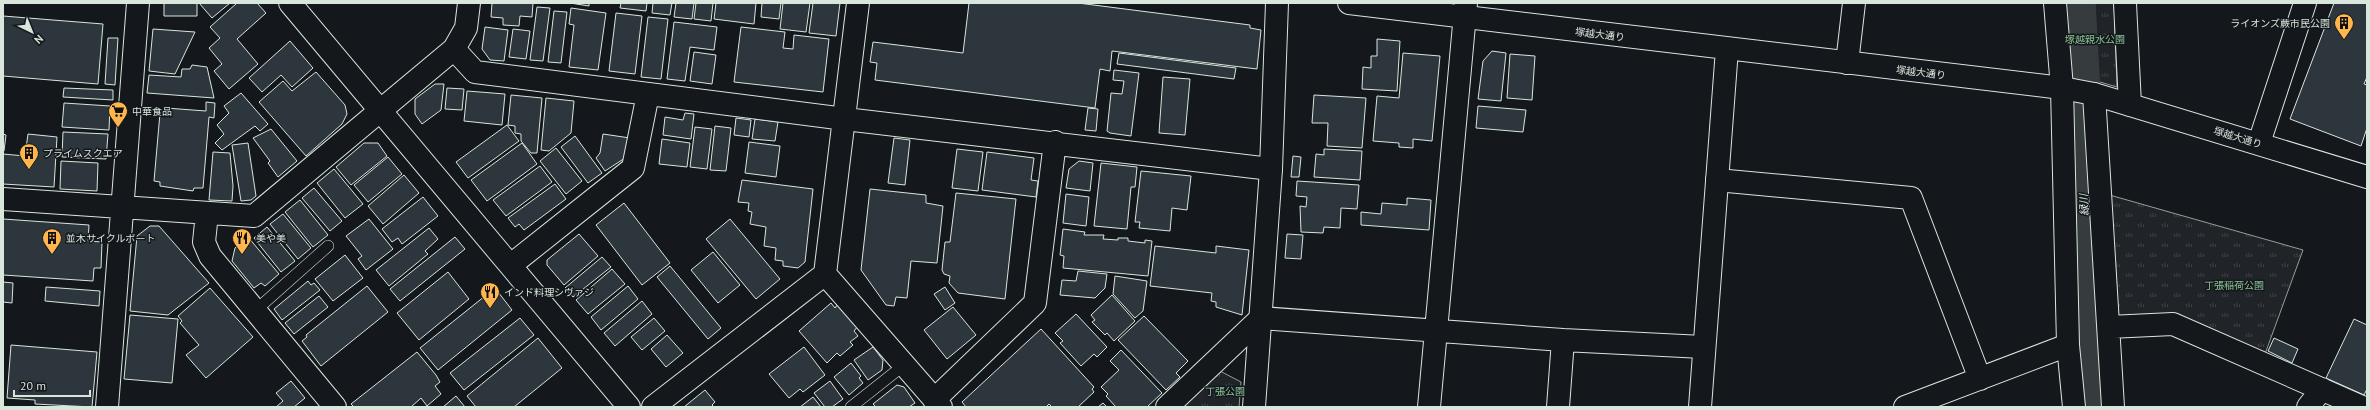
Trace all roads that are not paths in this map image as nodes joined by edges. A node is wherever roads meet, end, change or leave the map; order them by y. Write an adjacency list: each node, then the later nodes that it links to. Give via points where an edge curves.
1 (138, 3): 27 (street)
2 (290, 3): 19 (street)
3 (469, 3): 12 (street, via 466,28)
4 (858, 3): 20 (street)
5 (1277, 3): 23 (street)
6 (1349, 3): 11 (street, 塚越大通り)
7 (1854, 3): 14 (street)
8 (2055, 3): 15 (street)
9 (2125, 3): 18 (street)
10 (2305, 3): 22 (street)
11 (1466, 10): 13 (street, 塚越大通り); 35 (street)
12 (454, 49): 16 (street, via 475,72); 19 (street)
13 (1728, 49): 14 (street, 塚越大通り); 25 (street)
14 (1847, 63): 15 (street, 塚越大通り)
15 (2063, 89): 17 (street, 塚越大通り); 37 (street)
16 (648, 94): 20 (street); 30 (street, via 633,168)
17 (2093, 94): 18 (street, 塚越大通り); 34 (street)
18 (2130, 105): 22 (street, 塚越大通り)
19 (379, 110): 28 (street, via 254,216); 30 (street)
20 (845, 119): 21 (street); 31 (street)
21 (1055, 142): 23 (street); 42 (street, via 1035,304)
22 (2258, 143): 24 (street, 塚越大通り)
23 (1271, 169): 33 (street)
24 (2367, 177)
25 (1717, 180): 38 (street); 40 (street, via 1911,198)
26 (3, 199): 27 (street)
27 (122, 208): 28 (street); 44 (street)
28 (208, 213): 32 (street, via 204,242 210,256)
29 (328, 246): 32 (lane)
30 (511, 265): 45 (street)
31 (825, 274): 39 (street); 46 (street)
32 (255, 310): 43 (street)
33 (1261, 318): 35 (street); 48 (street); 49 (street)
34 (2109, 327): 41 (street, via 2173,324); 55 (street)
35 (1434, 331): 36 (street); 50 (street)
36 (1563, 340): 38 (street); 51 (street)
37 (2068, 345): 40 (street); 54 (street)
38 (1703, 347): 52 (street)
39 (904, 365): 42 (street); 47 (lane)
40 (1980, 379): 53 (street)
41 (2322, 389): 56 (street); 57 (street)
42 (938, 403)
43 (331, 405)
44 (106, 407)
45 (629, 407)
46 (653, 407)
47 (851, 407)
48 (1167, 407)
49 (1254, 407)
50 (1429, 407)
51 (1558, 407)
52 (1700, 407)
53 (1905, 407)
54 (2074, 407)
55 (2113, 407)
56 (2308, 407)
57 (2362, 407)

